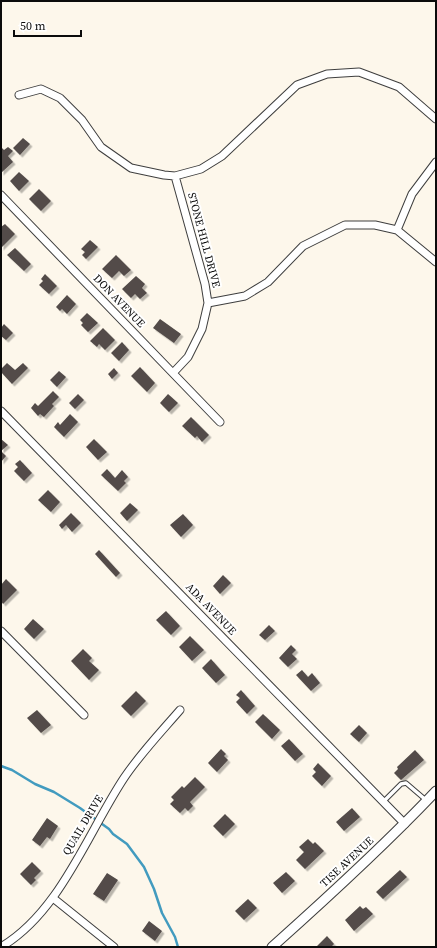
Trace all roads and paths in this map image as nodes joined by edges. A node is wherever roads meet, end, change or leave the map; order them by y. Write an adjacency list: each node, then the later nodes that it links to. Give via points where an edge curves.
1 (19, 95): 4 (street, via 41,89 60,98 82,120 101,147 132,168)
2 (436, 119): 4 (street, via 399,87 359,72 327,74 297,85 222,156 201,169)
3 (436, 162): 6 (street, via 412,194)
4 (175, 176): 8 (street, STONE HILL DRIVE)
5 (1, 195): 9 (street, DON AVENUE)
6 (397, 230): 7 (street); 8 (street, via 375,225 345,225 303,246 268,282 245,296)
7 (436, 262)
8 (208, 302): 9 (street, STONE HILL DRIVE, via 202,329 188,357)
9 (174, 373): 11 (street, DON AVENUE)
10 (1, 411): 17 (street, ADA AVENUE)
11 (220, 422)
12 (1, 631): 14 (street)
13 (180, 710): 19 (street, QUAIL DRIVE, via 124,779)
14 (84, 715)
15 (436, 792): 16 (street, TISE AVENUE)
16 (427, 801): 17 (lane, via 406,783 401,784); 18 (street, TISE AVENUE)
17 (384, 802): 18 (street, ADA AVENUE)
18 (405, 824): 22 (street, TISE AVENUE, via 353,875)
19 (53, 898): 20 (street, QUAIL DRIVE, via 28,927); 21 (street)
20 (1, 947)
21 (114, 947)
22 (272, 947)

